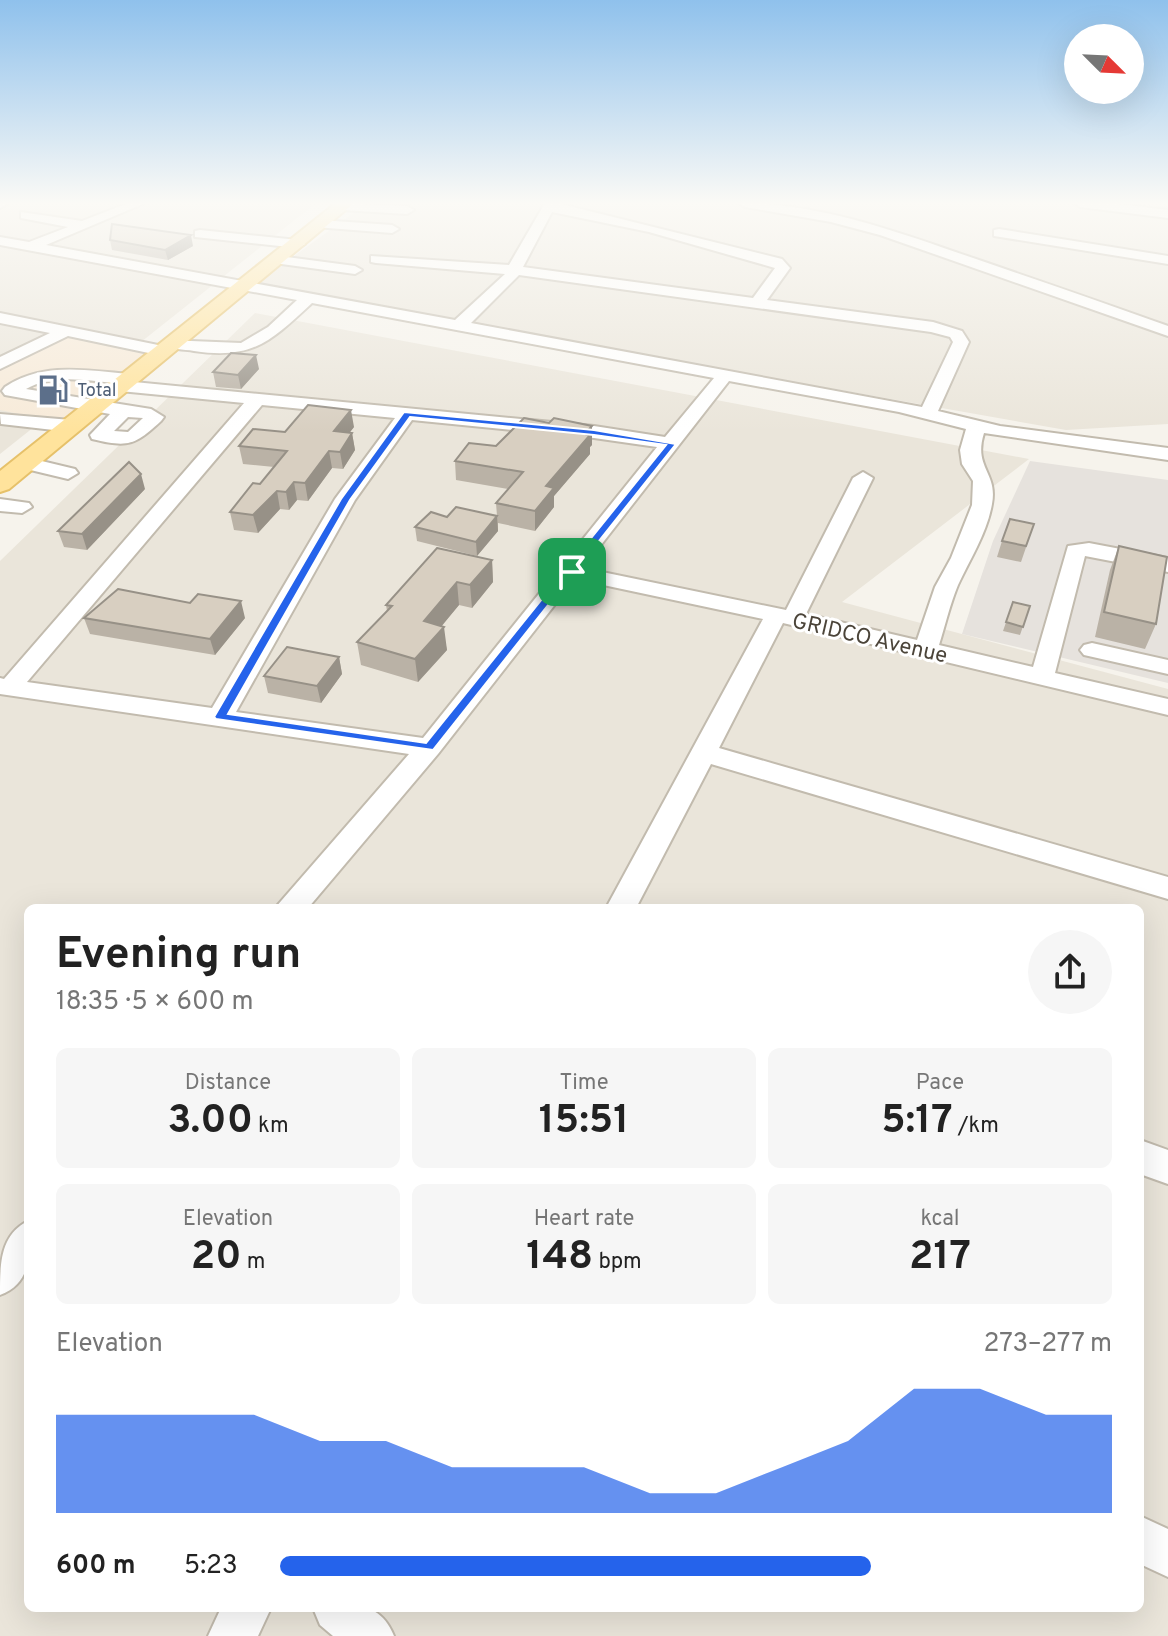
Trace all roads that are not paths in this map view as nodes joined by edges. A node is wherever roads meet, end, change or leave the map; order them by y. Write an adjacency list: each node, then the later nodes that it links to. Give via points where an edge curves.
1 (198, 279): 7 (street)
2 (254, 279): 7 (main road)
3 (508, 279): 11 (street)
4 (578, 279): 9 (street)
5 (774, 279): 9 (street)
6 (1020, 279): 12 (street)
7 (243, 288): 8 (street); 14 (main road)
8 (307, 300): 11 (street); 14 (street, via 245,347)
9 (755, 305): 23 (street, via 956,334 961,342)
10 (0, 318): 13 (street)
11 (457, 327): 16 (street)
12 (1168, 331)
13 (64, 332): 14 (street); 15 (street)
14 (168, 347): 18 (main road)
15 (0, 364)
16 (724, 376): 22 (street); 29 (street)
17 (89, 377): 18 (street); 20 (street); 20 (street, via 43,375 11,391)
18 (124, 383): 19 (street); 21 (main road)
19 (257, 400): 25 (street); 45 (street)
20 (54, 401): 21 (street)
21 (93, 407): 24 (street); 27 (main road)
22 (899, 407): 23 (street); 28 (street)
23 (931, 408): 30 (street)
24 (124, 411)
25 (407, 414): 29 (street); 47 (street, via 345,499)
26 (1, 419): 27 (street)
27 (71, 426): 32 (main road)
28 (976, 428): 30 (street); 41 (street, via 969,450 983,481 982,505)
29 (672, 444): 39 (street)
30 (1136, 450): 31 (street)
31 (1168, 454)
32 (25, 463): 33 (street); 35 (main road)
33 (68, 473)
34 (863, 478): 40 (street)
35 (1, 482)
36 (0, 505): 37 (street)
37 (22, 507)
38 (1168, 565): 44 (street, via 1076,551)
39 (572, 572): 40 (street, GRIDCO Avenue); 48 (street)
40 (784, 616): 41 (street, GRIDCO Avenue); 49 (street)
41 (926, 649): 44 (street, GRIDCO Avenue)
42 (1092, 650): 43 (street)
43 (1168, 667)
44 (1042, 677): 46 (street, GRIDCO Avenue)
45 (5, 687): 47 (street)
46 (1168, 707)
47 (220, 717): 48 (street)
48 (429, 748): 51 (street)
49 (705, 753): 50 (street); 52 (street)
50 (1168, 888)
51 (293, 904)
52 (623, 904)
53 (1144, 1158): 54 (street)
54 (1168, 1167)
55 (24, 1245): 56 (street)
56 (0, 1276)
57 (1144, 1541): 58 (street)
58 (1168, 1554)
59 (245, 1612): 61 (street)
60 (342, 1612): 62 (street)
61 (232, 1636)
62 (370, 1636)

